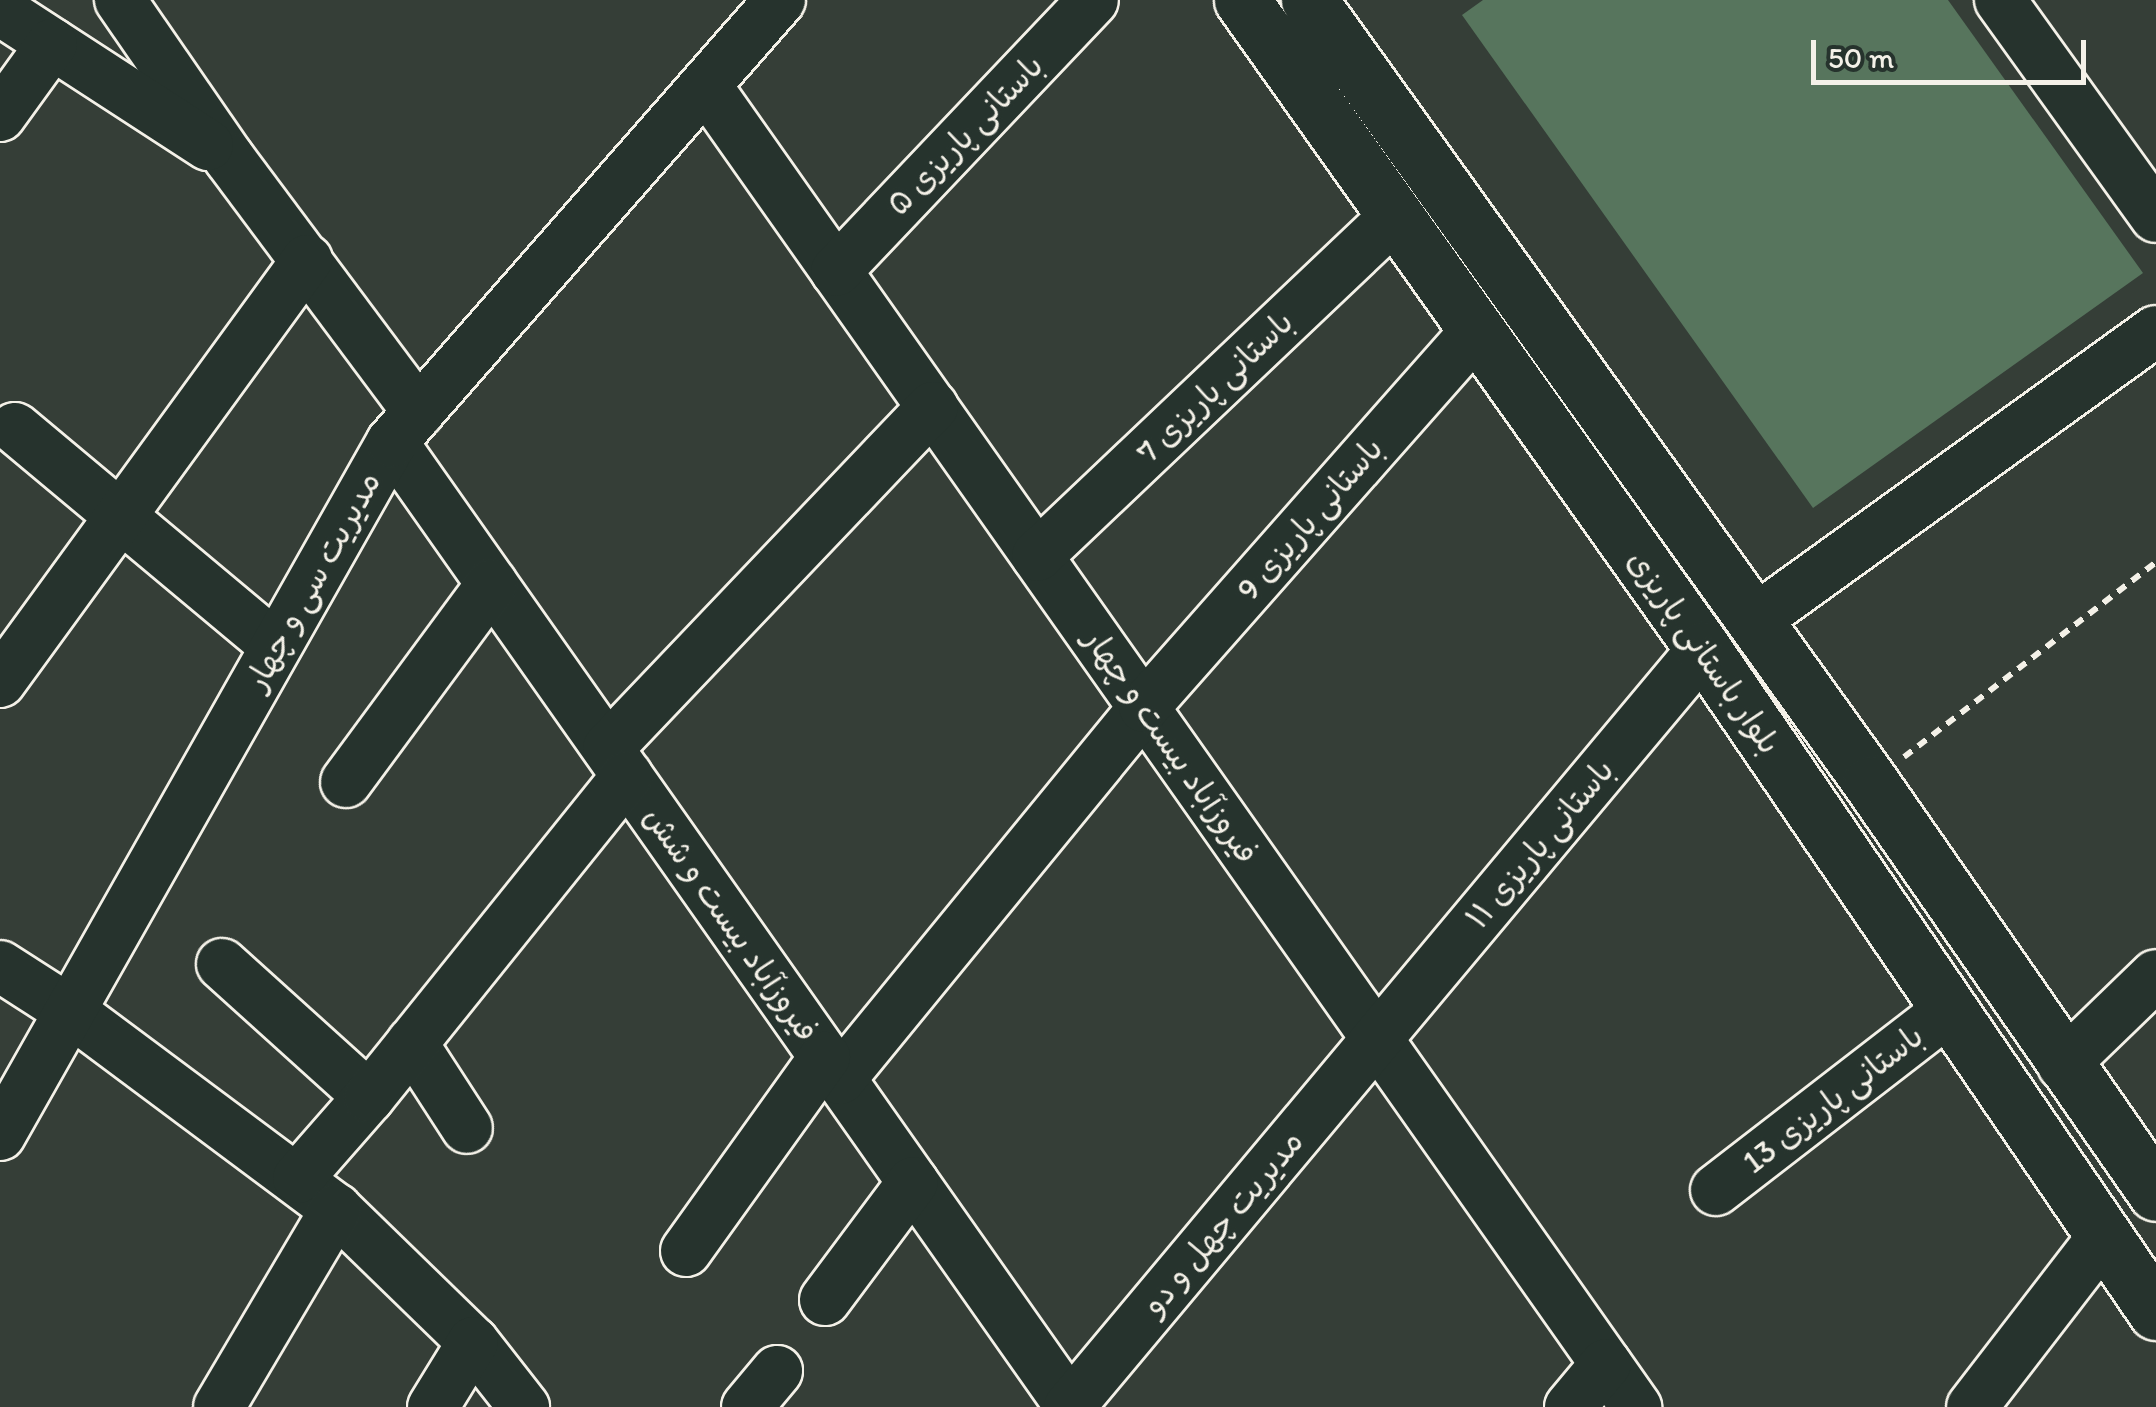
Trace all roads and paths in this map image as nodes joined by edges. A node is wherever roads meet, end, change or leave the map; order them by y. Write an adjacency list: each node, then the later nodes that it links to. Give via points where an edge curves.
1 (120, 0): 11 (street, فیروزآباد بیست و شش)
2 (780, 0): 9 (street, مدیریت سی و چهار)
3 (1093, 0): 15 (street, باستانی پاریزی ۵)
4 (1242, 0): 13 (main road, بلوار باستانی پاریزی)
5 (1310, 0): 25 (main road, بلوار باستانی پاریزی)
6 (2000, 0): 12 (street)
7 (0, 10): 8 (street)
8 (52, 44): 10 (street); 11 (street)
9 (706, 86): 15 (street, فیروزآباد بیست و چهار); 19 (street, مدیریت سی و چهار)
10 (0, 116)
11 (230, 158): 14 (street, فیروزآباد بیست و شش)
12 (2151, 197)
13 (1393, 218): 17 (main road, بلوار باستانی پاریزی); 22 (street, باستانی پاریزی 7)
14 (307, 260): 19 (street, فیروزآباد بیست و شش); 21 (street)
15 (836, 271): 18 (street, فیروزآباد بیست و چهار)
16 (2156, 331): 25 (street)
17 (1476, 332): 27 (main road, بلوار باستانی پاریزی); 29 (street, باستانی پاریزی 9)
18 (932, 407): 22 (street, فیروزآباد بیست و چهار); 30 (street)
19 (405, 427): 24 (street, فیروزآباد بیست و شش); 26 (street, مدیریت سی و چهار)
20 (14, 428): 21 (street)
21 (117, 516): 26 (street); 28 (street)
22 (1037, 556): 29 (street, فیروزآباد بیست و چهار)
23 (2156, 562): 32 (path)
24 (492, 584): 30 (street, فیروزآباد بیست و شش); 31 (street)
25 (1755, 620): 32 (main road, بلوار باستانی پاریزی)
26 (276, 646): 37 (street, مدیریت سی و چهار)
27 (1704, 649): 36 (main road, بلوار باستانی پاریزی); 38 (street, باستانی پاریزی ۱۱)
28 (0, 682)
29 (1144, 708): 38 (street, فیروزآباد بیست و چهار); 41 (street, باستانی پاریزی 9)
30 (617, 762): 39 (street); 41 (street, فیروزآباد بیست و شش)
31 (346, 782)
32 (1871, 783): 40 (main road, بلوار باستانی پاریزی)
33 (222, 964): 42 (street)
34 (0, 966): 37 (street)
35 (2156, 974): 40 (street)
36 (1950, 1009): 47 (street, باستانی پاریزی 13); 51 (main road, بلوار باستانی پاریزی)
37 (70, 1011): 44 (street, مدیریت سی و چهار); 45 (street)
38 (1377, 1039): 55 (street, فیروزآباد بیست و چهار); 56 (street, مدیریت چهل و دو)
39 (412, 1044): 42 (street); 43 (street)
40 (2063, 1065): 48 (main road, بلوار باستانی پاریزی)
41 (832, 1068): 46 (street, فیروزآباد بیست و شش); 50 (street, باستانی پاریزی 9)
42 (369, 1097): 45 (street)
43 (467, 1128)
44 (0, 1135)
45 (298, 1178): 49 (street)
46 (913, 1182): 52 (street); 56 (street, فیروزآباد بیست و شش)
47 (1716, 1190)
48 (2156, 1193)
49 (336, 1209): 54 (street); 57 (street)
50 (686, 1251)
51 (2129, 1260): 53 (main road, بلوار باستانی پاریزی); 62 (street)
52 (825, 1300)
53 (2156, 1312)
54 (474, 1342): 58 (street); 59 (street)
55 (1606, 1364): 60 (street); 61 (street, فیروزآباد بیست و چهار)
56 (1070, 1406)
57 (219, 1407)
58 (433, 1407)
59 (524, 1407)
60 (1570, 1407)
61 (1636, 1407)
62 (1972, 1407)

